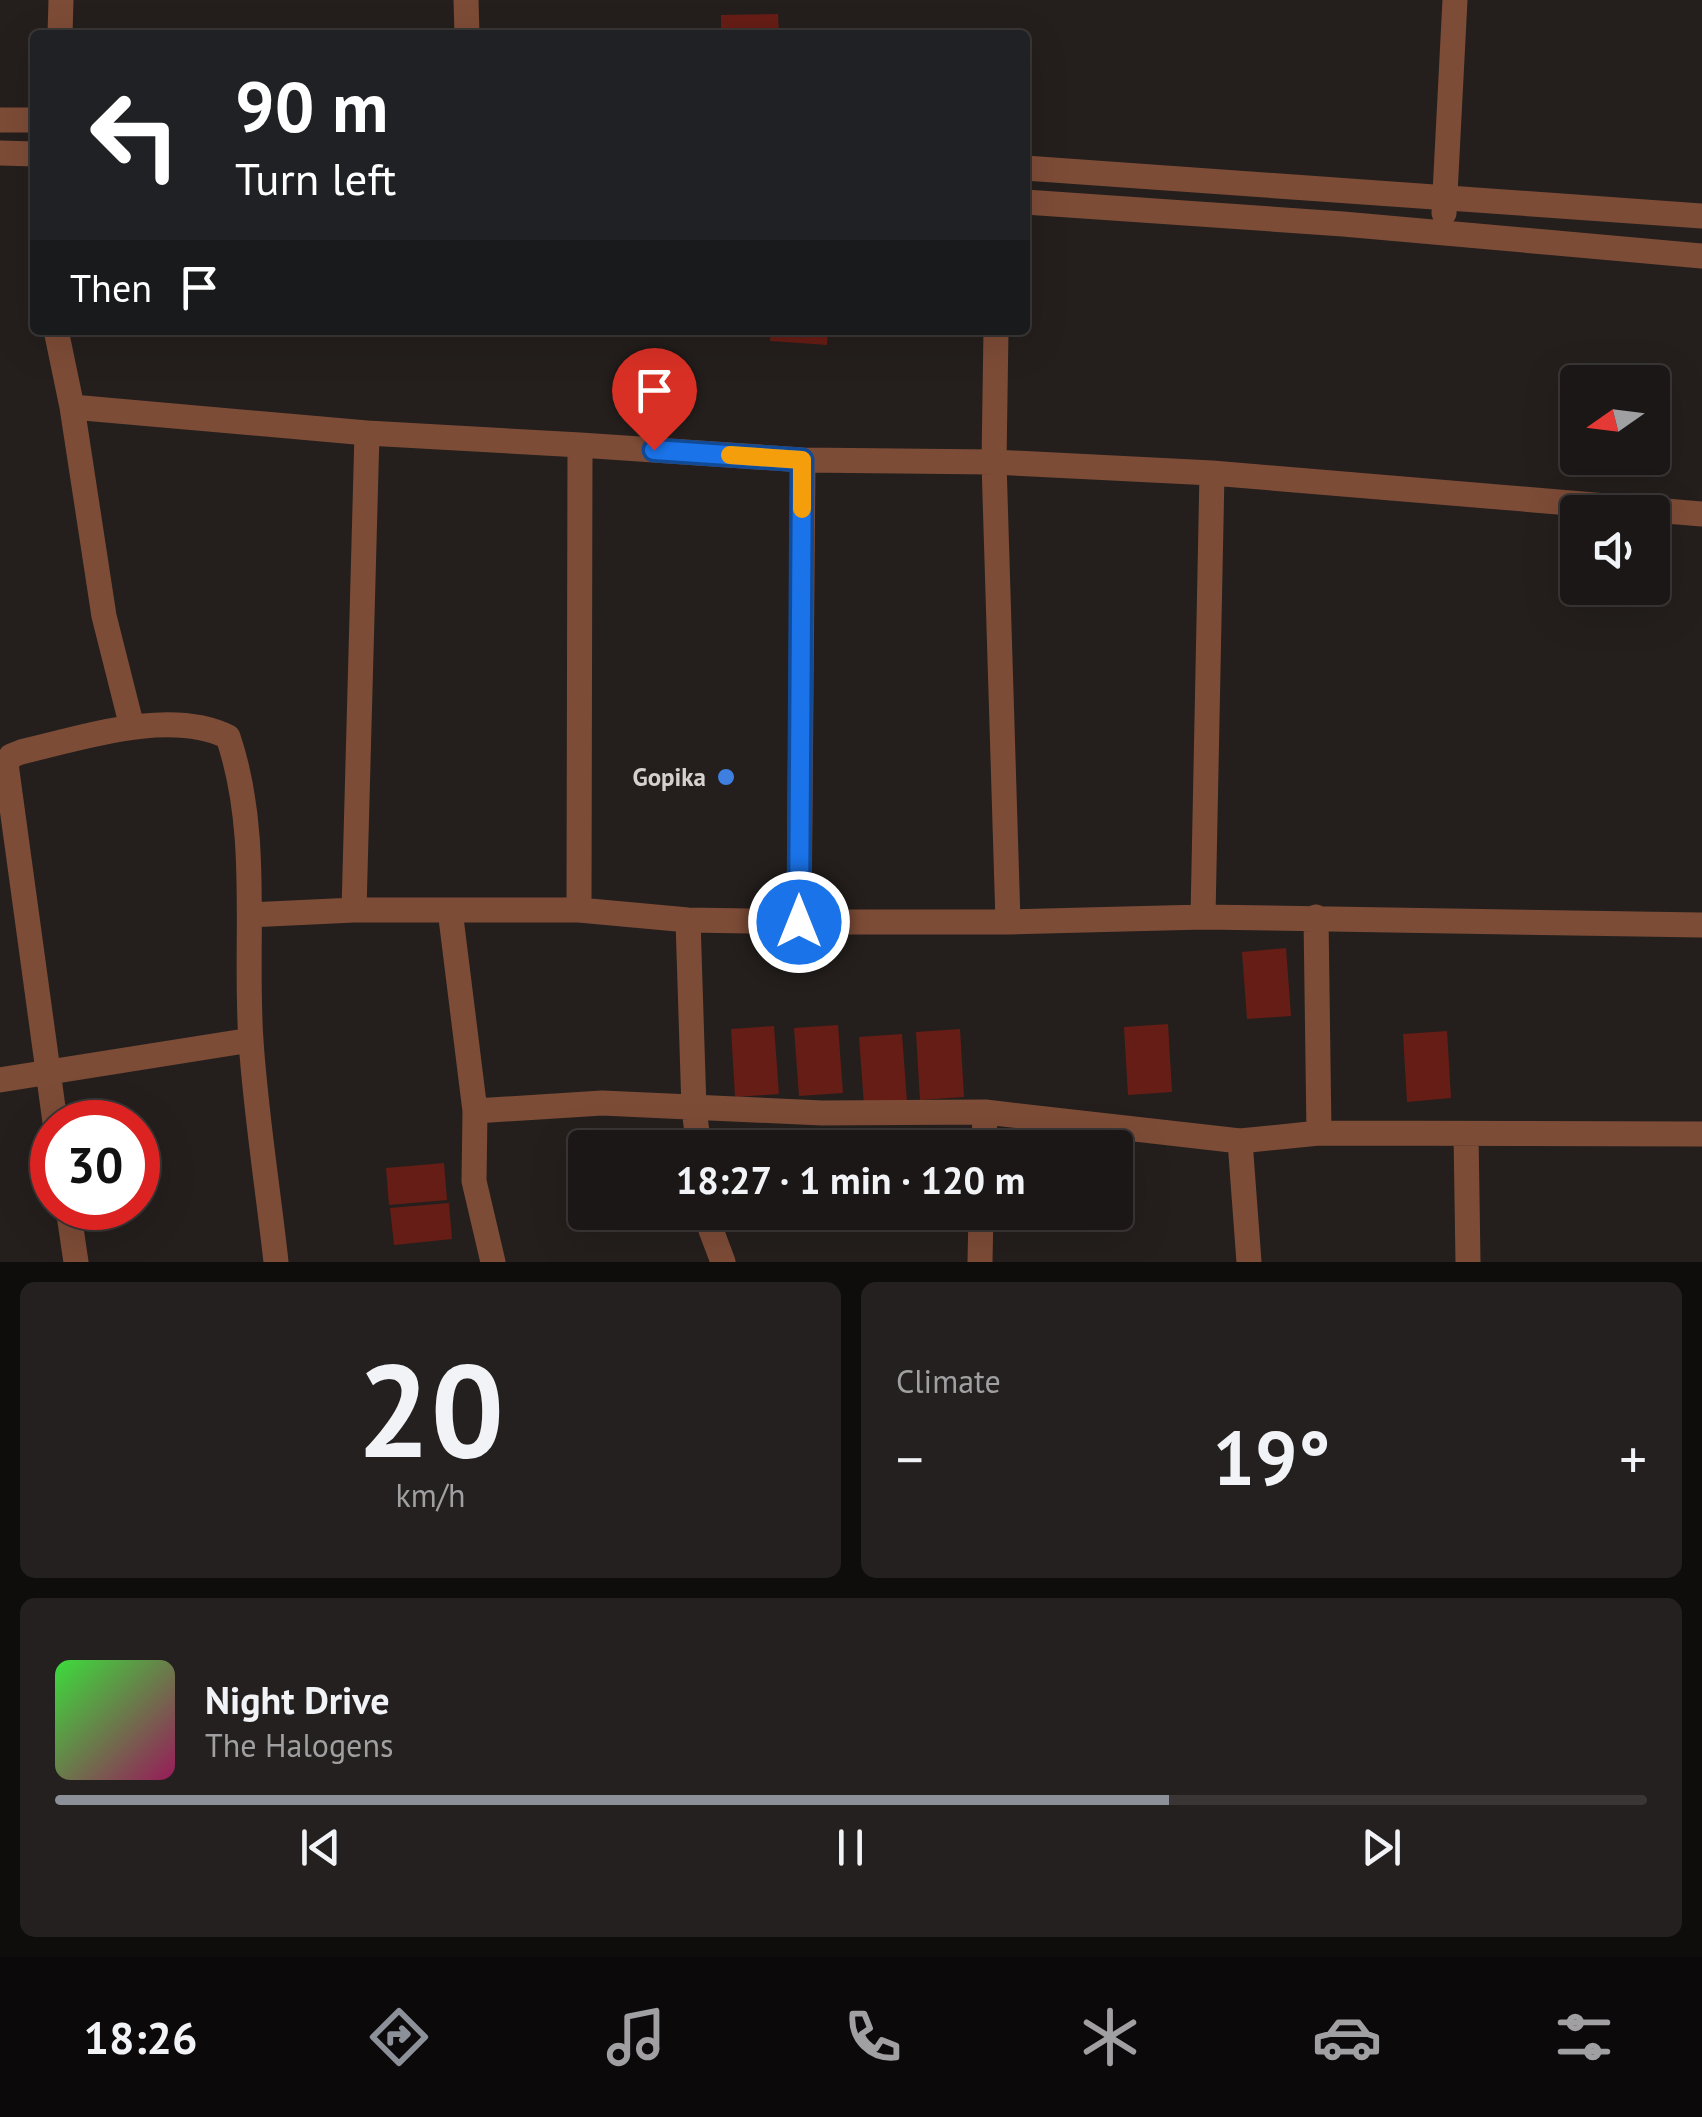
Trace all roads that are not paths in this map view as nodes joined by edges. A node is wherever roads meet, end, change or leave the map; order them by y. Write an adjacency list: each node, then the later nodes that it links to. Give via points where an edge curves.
1 (61, 0): 4 (street)
2 (466, 0): 5 (street)
3 (1455, 0): 11 (street)
4 (60, 30)
5 (467, 30)
6 (0, 120): 7 (street)
7 (30, 120)
8 (0, 154): 9 (street)
9 (30, 154)
10 (1030, 168): 11 (street)
11 (1445, 198): 13 (street); 14 (street)
12 (1030, 202): 14 (street)
13 (1702, 216)
14 (1442, 232): 15 (street)
15 (1702, 256)
16 (57, 335): 18 (street)
17 (996, 335): 22 (street)
18 (72, 407): 19 (street); 25 (street, via 104,616)
19 (367, 433): 20 (street); 27 (street)
20 (580, 445): 21 (street); 29 (street)
21 (802, 460): 22 (street); 34 (street)
22 (994, 462): 23 (street); 35 (street)
23 (1212, 472): 24 (street); 31 (street)
24 (1702, 514)
25 (132, 727): 26 (street, via 11,756); 30 (street, via 208,727 228,737 236,760)
26 (10, 875): 38 (street)
27 (354, 910): 28 (street); 30 (street)
28 (450, 910): 29 (street); 42 (street)
29 (579, 910): 33 (street)
30 (250, 915): 37 (street)
31 (1203, 916): 32 (street); 35 (street)
32 (1316, 917): 36 (street); 46 (street)
33 (688, 920): 34 (street); 41 (street)
34 (799, 922): 35 (street)
35 (1008, 922)
36 (1702, 925)
37 (251, 1040): 38 (street); 54 (street)
38 (47, 1072): 39 (street); 40 (street)
39 (0, 1080)
40 (51, 1100)
41 (694, 1109): 42 (street, via 602,1103); 43 (street); 44 (street)
42 (475, 1111): 55 (street, via 474,1181)
43 (986, 1112): 45 (street); 49 (street)
44 (697, 1130)
45 (985, 1130)
46 (1319, 1132): 47 (street); 49 (street)
47 (1466, 1134): 48 (street); 59 (street)
48 (1702, 1134)
49 (1240, 1140): 58 (street)
50 (71, 1230): 53 (street)
51 (711, 1230): 56 (street)
52 (981, 1230): 57 (street)
53 (76, 1262)
54 (276, 1262)
55 (494, 1262)
56 (723, 1262)
57 (980, 1262)
58 (1249, 1262)
59 (1468, 1262)

